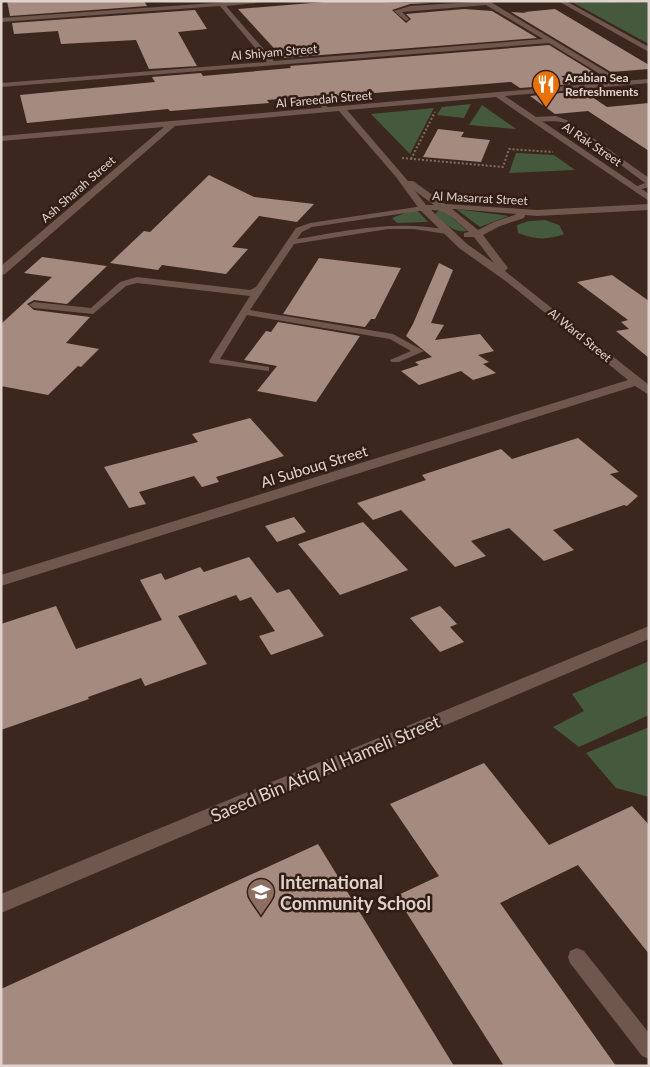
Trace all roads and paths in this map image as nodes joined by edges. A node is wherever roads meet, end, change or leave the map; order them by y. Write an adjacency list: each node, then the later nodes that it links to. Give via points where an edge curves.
1 (271, 1): 4 (street)
2 (562, 1): 8 (street)
3 (486, 2): 5 (street, via 397,11); 7 (street)
4 (222, 5): 6 (street); 9 (street)
5 (406, 19)
6 (1, 20)
7 (549, 41): 9 (street, Al Shiyam Street); 11 (street)
8 (649, 50)
9 (272, 63): 12 (street, Al Shiyam Street)
10 (649, 81): 11 (street, Al Fareedah Street)
11 (620, 83): 13 (street, Al Fareedah Street)
12 (1, 85)
13 (497, 94): 16 (street, Al Fareedah Street); 18 (street, Al Rak Street)
14 (318, 100): 17 (lane)
15 (438, 107): 23 (path)
16 (341, 108): 17 (street, Al Fareedah Street); 24 (street, Al Ward Street)
17 (327, 110): 19 (street, Al Fareedah Street)
18 (532, 119): 25 (street, Al Rak Street); 25 (lane, via 556,118 567,122 648,182)
19 (172, 124): 20 (street, Al Fareedah Street); 34 (street, Ash Sharah Street)
20 (2, 137)
21 (553, 152): 23 (path, via 509,149 503,167)
22 (402, 158): 23 (path)
23 (410, 159)
24 (399, 175): 27 (street, Al Ward Street); 29 (street, Al Ward Street)
25 (638, 189): 26 (street, Al Rak Street)
26 (649, 198)
27 (442, 206): 29 (street, Al Masarrat Street); 30 (street, Al Masarrat Street); 32 (street, Al Ward Street)
28 (649, 207): 30 (street, Al Masarrat Street)
29 (423, 208): 31 (street, Al Ward Street); 33 (lane, via 310,225 299,230)
30 (537, 213): 32 (street, Al Masarrat Street, via 509,219)
31 (450, 233): 32 (street, Al Masarrat Street); 33 (lane, via 414,227 388,227); 35 (street, Al Ward Street)
32 (477, 234): 35 (street, Al Ward Street)
33 (292, 242): 36 (lane)
34 (1, 272)
35 (511, 280): 41 (street, Al Ward Street)
36 (259, 289): 37 (lane, via 251,293 232,292 137,280 123,284 93,312); 38 (lane)
37 (34, 304)
38 (245, 312): 39 (lane, via 393,337 419,351); 40 (lane, via 214,361)
39 (395, 360)
40 (266, 369)
41 (637, 381): 42 (street, Al Ward Street); 43 (street, Al Subouq Street)
42 (649, 391)
43 (1, 581)
44 (649, 632): 45 (street, Saeed Bin Atiq Al Hameli Street)
45 (1, 904)
46 (577, 957): 47 (lane)
47 (649, 1049)

